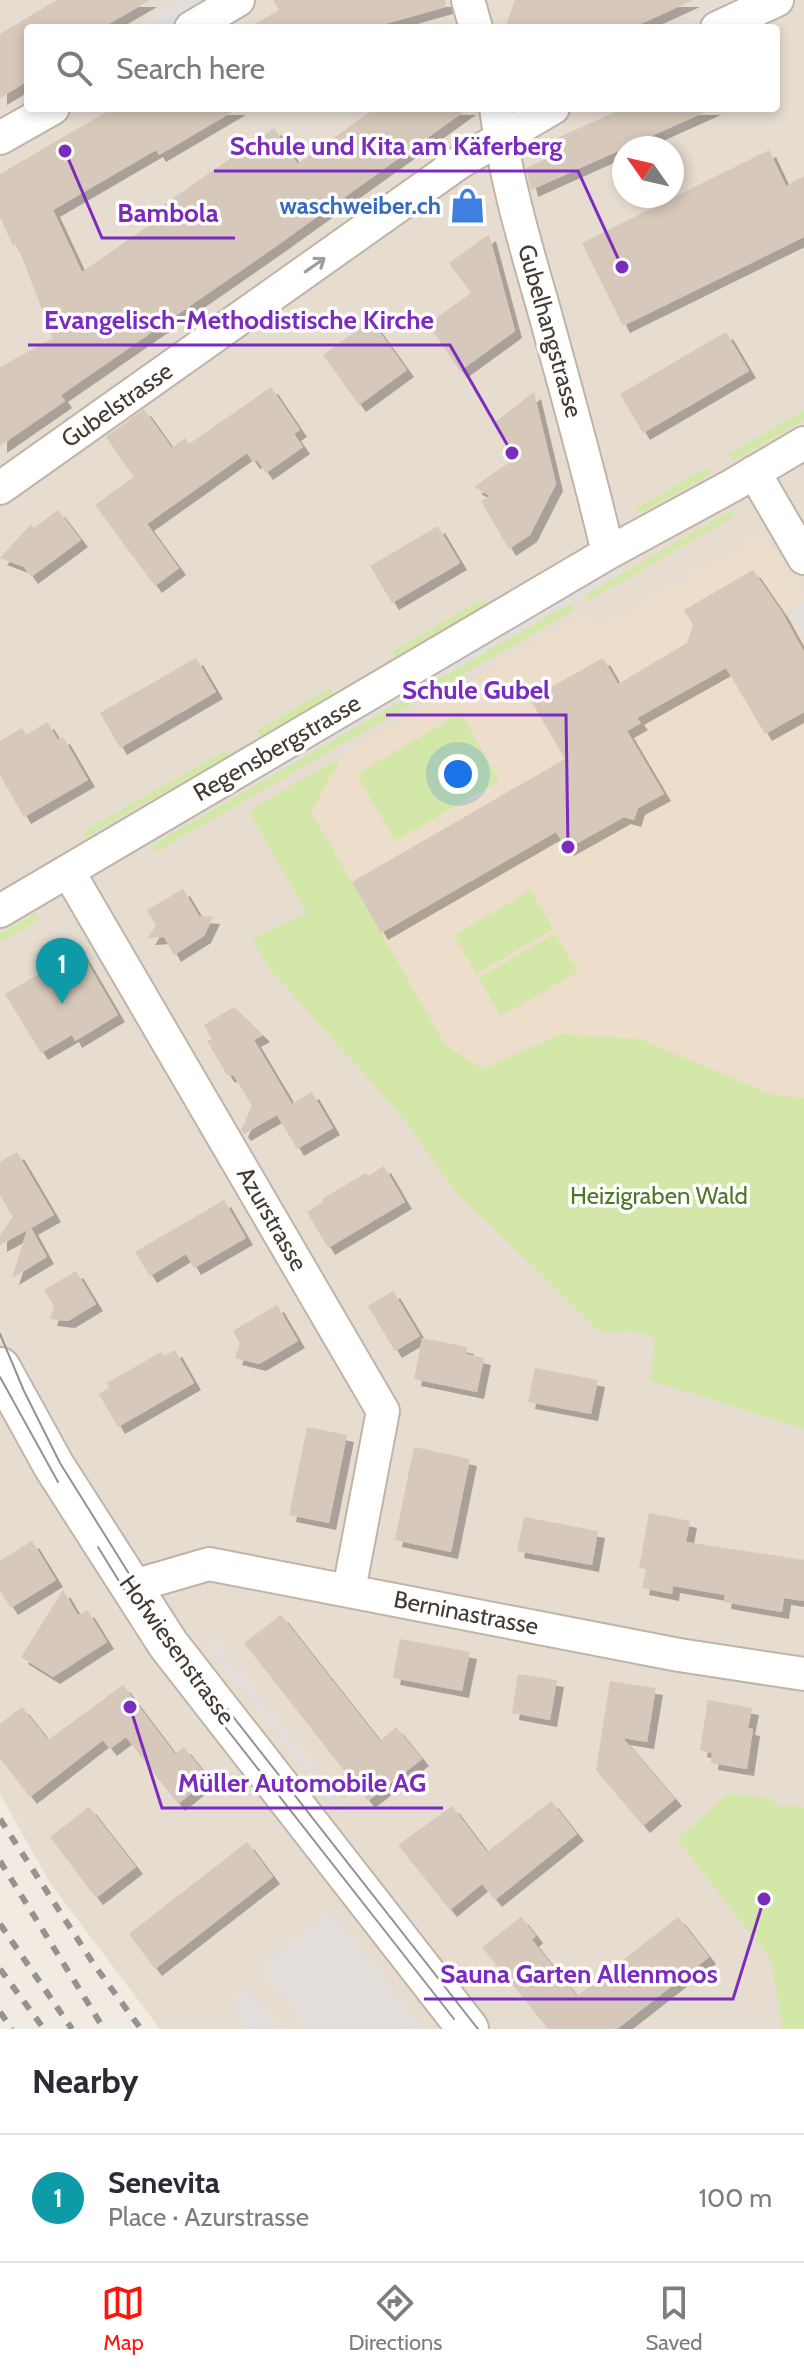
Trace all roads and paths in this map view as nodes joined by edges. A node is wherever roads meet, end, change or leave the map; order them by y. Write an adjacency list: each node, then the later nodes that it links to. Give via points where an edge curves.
1 (238, 0): 4 (street)
2 (468, 0): 5 (street)
3 (777, 0): 6 (street)
4 (198, 24)
5 (475, 24)
6 (726, 24)
7 (46, 112): 10 (street)
8 (538, 112): 9 (street, Gubelstrasse)
9 (498, 123): 13 (street, Gubelstrasse, one-way to 9, via 460,162); 14 (street, Gubelhangstrasse, via 520,227)
10 (0, 138)
11 (804, 443): 12 (street, Regensbergstrasse)
12 (754, 472): 14 (street, Regensbergstrasse); 15 (street)
13 (0, 488)
14 (608, 553): 16 (street, Regensbergstrasse)
15 (804, 558)
16 (68, 871): 17 (street, Regensbergstrasse); 20 (street, Azurstrasse, via 383,1411)
17 (0, 911)
18 (0, 1368): 19 (street, Hofwiesenstrasse)
19 (130, 1587): 20 (street, Berninastrasse, via 209,1564); 22 (street, Hofwiesenstrasse, via 207,1695)
20 (349, 1590): 21 (street, Berninastrasse, via 679,1655)
21 (804, 1674)
22 (468, 2029)

